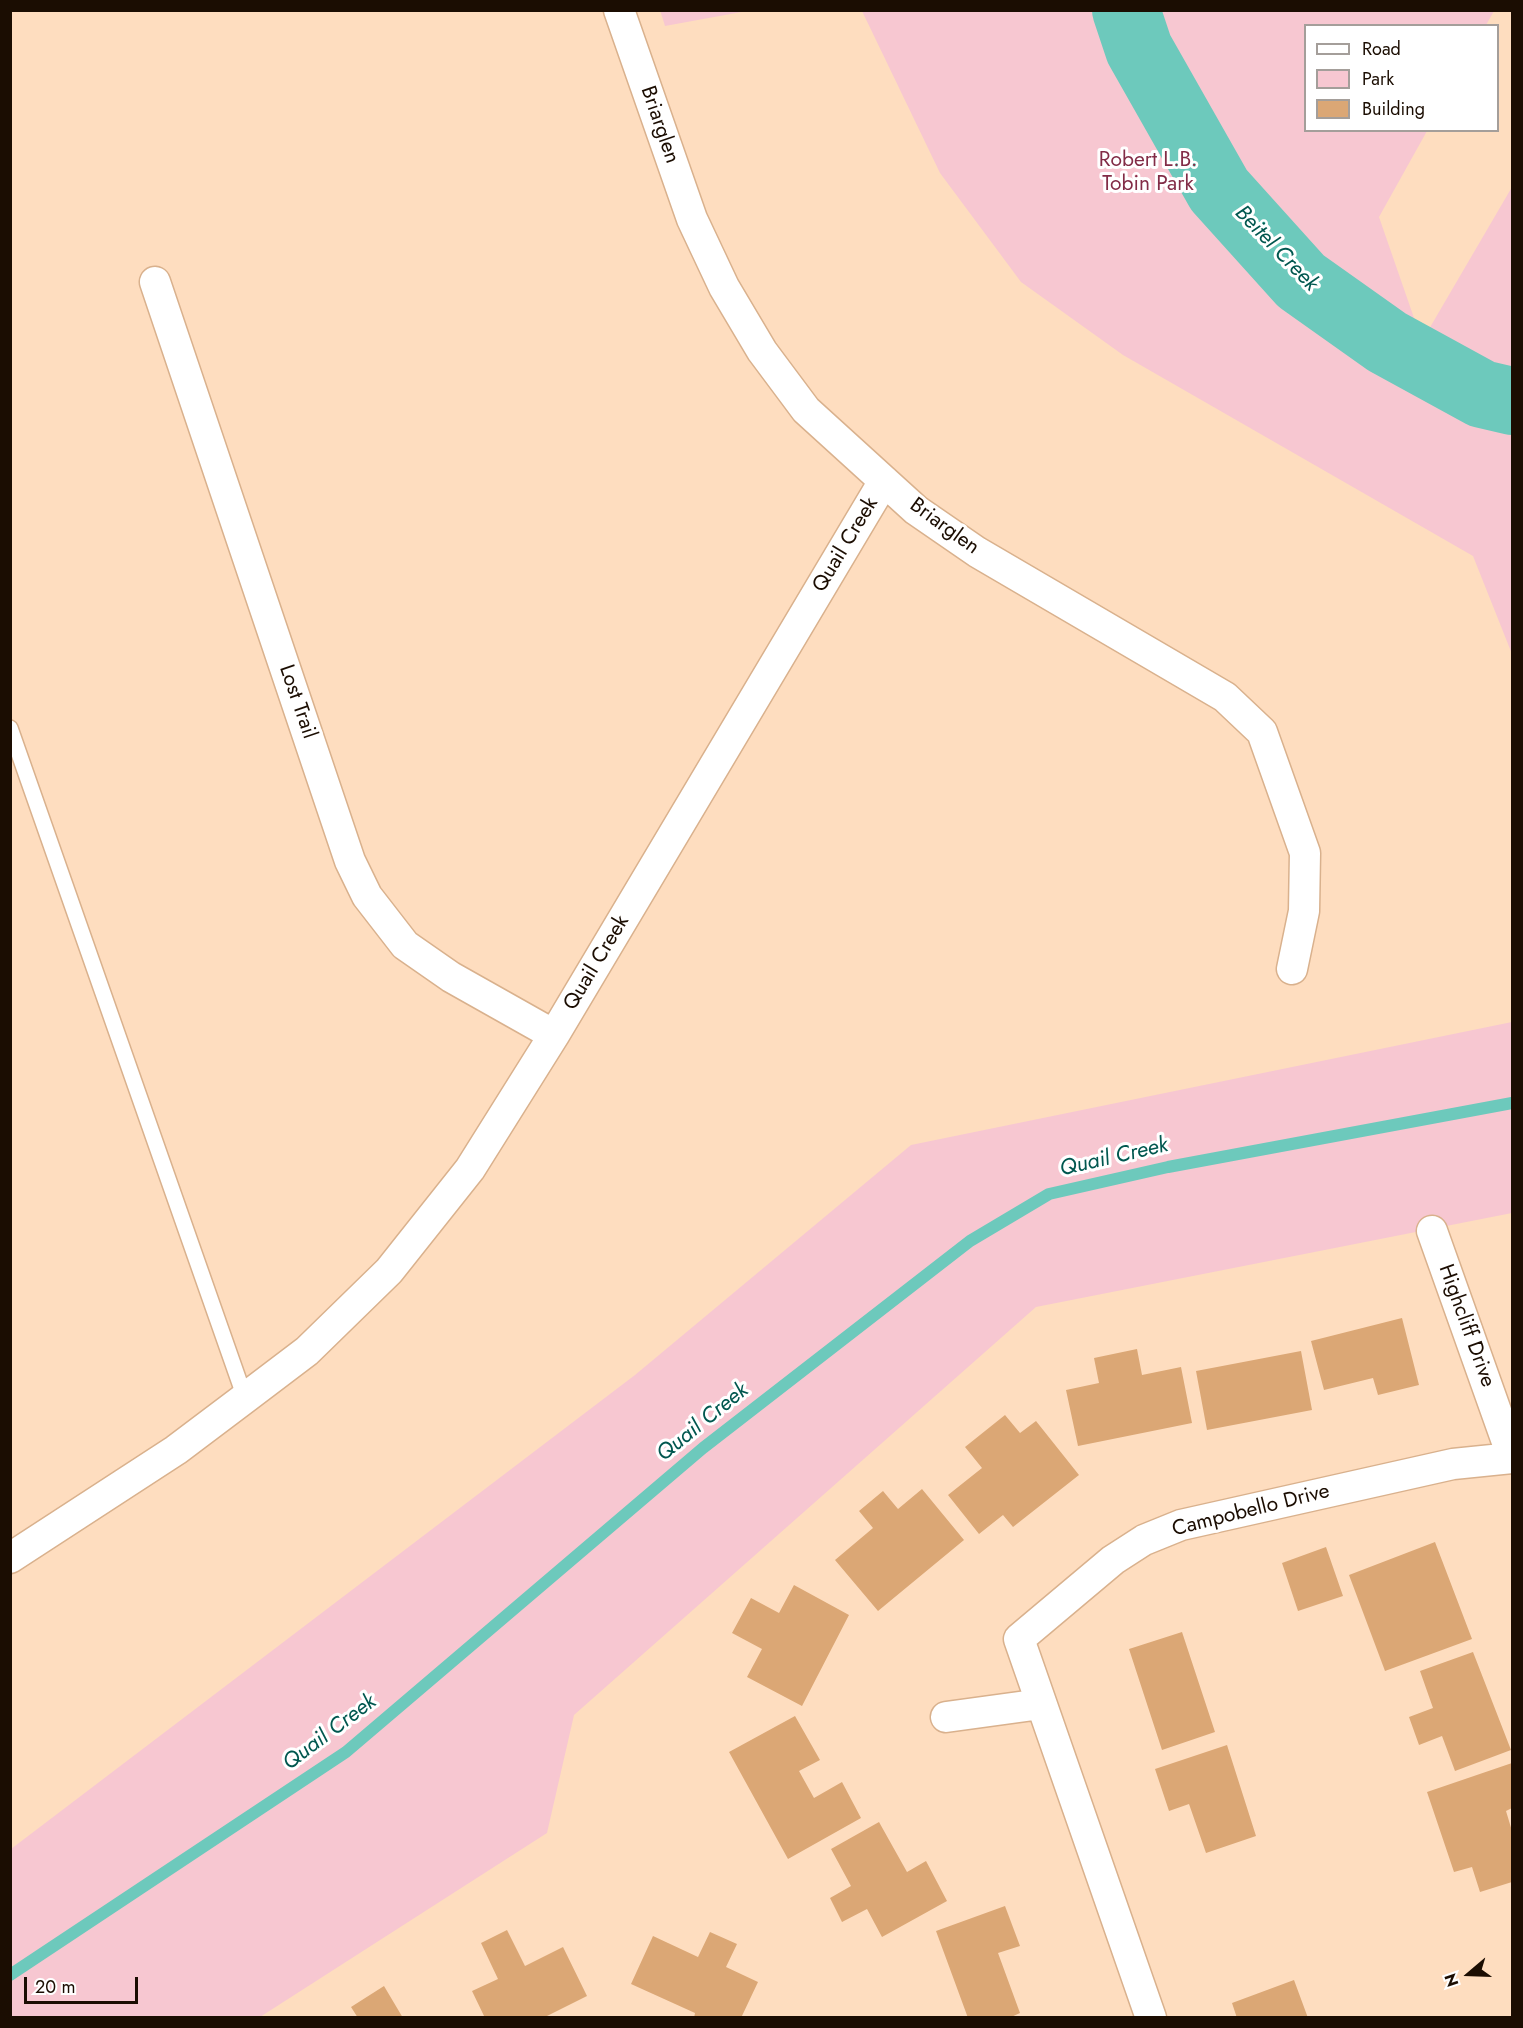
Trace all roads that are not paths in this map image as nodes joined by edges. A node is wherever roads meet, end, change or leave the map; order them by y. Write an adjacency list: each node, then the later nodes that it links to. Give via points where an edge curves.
1 (619, 10): 3 (street, Briarglen, via 692,219 724,287 762,351 806,410)
2 (154, 282): 6 (street, Lost Trail, via 351,861 367,896 405,945 451,977)
3 (884, 481): 5 (street, Briarglen, via 916,510 977,552 1225,697 1262,732 1305,853 1304,911); 6 (street, Quail Creek)
4 (10, 728): 8 (lane)
5 (1292, 969)
6 (554, 1035): 8 (street, Quail Creek, via 470,1169 389,1271 307,1351)
7 (1432, 1231): 9 (street, Highcliff Drive)
8 (245, 1398): 10 (street, Quail Creek, via 176,1450)
9 (1512, 1457): 11 (street, Campobello Drive, via 1441,1466 1181,1525 1144,1540 1113,1560 1019,1639)
10 (13, 1548)
11 (1041, 1704): 12 (street); 13 (street, Campobello Drive)
12 (946, 1717)
13 (1151, 2018)

